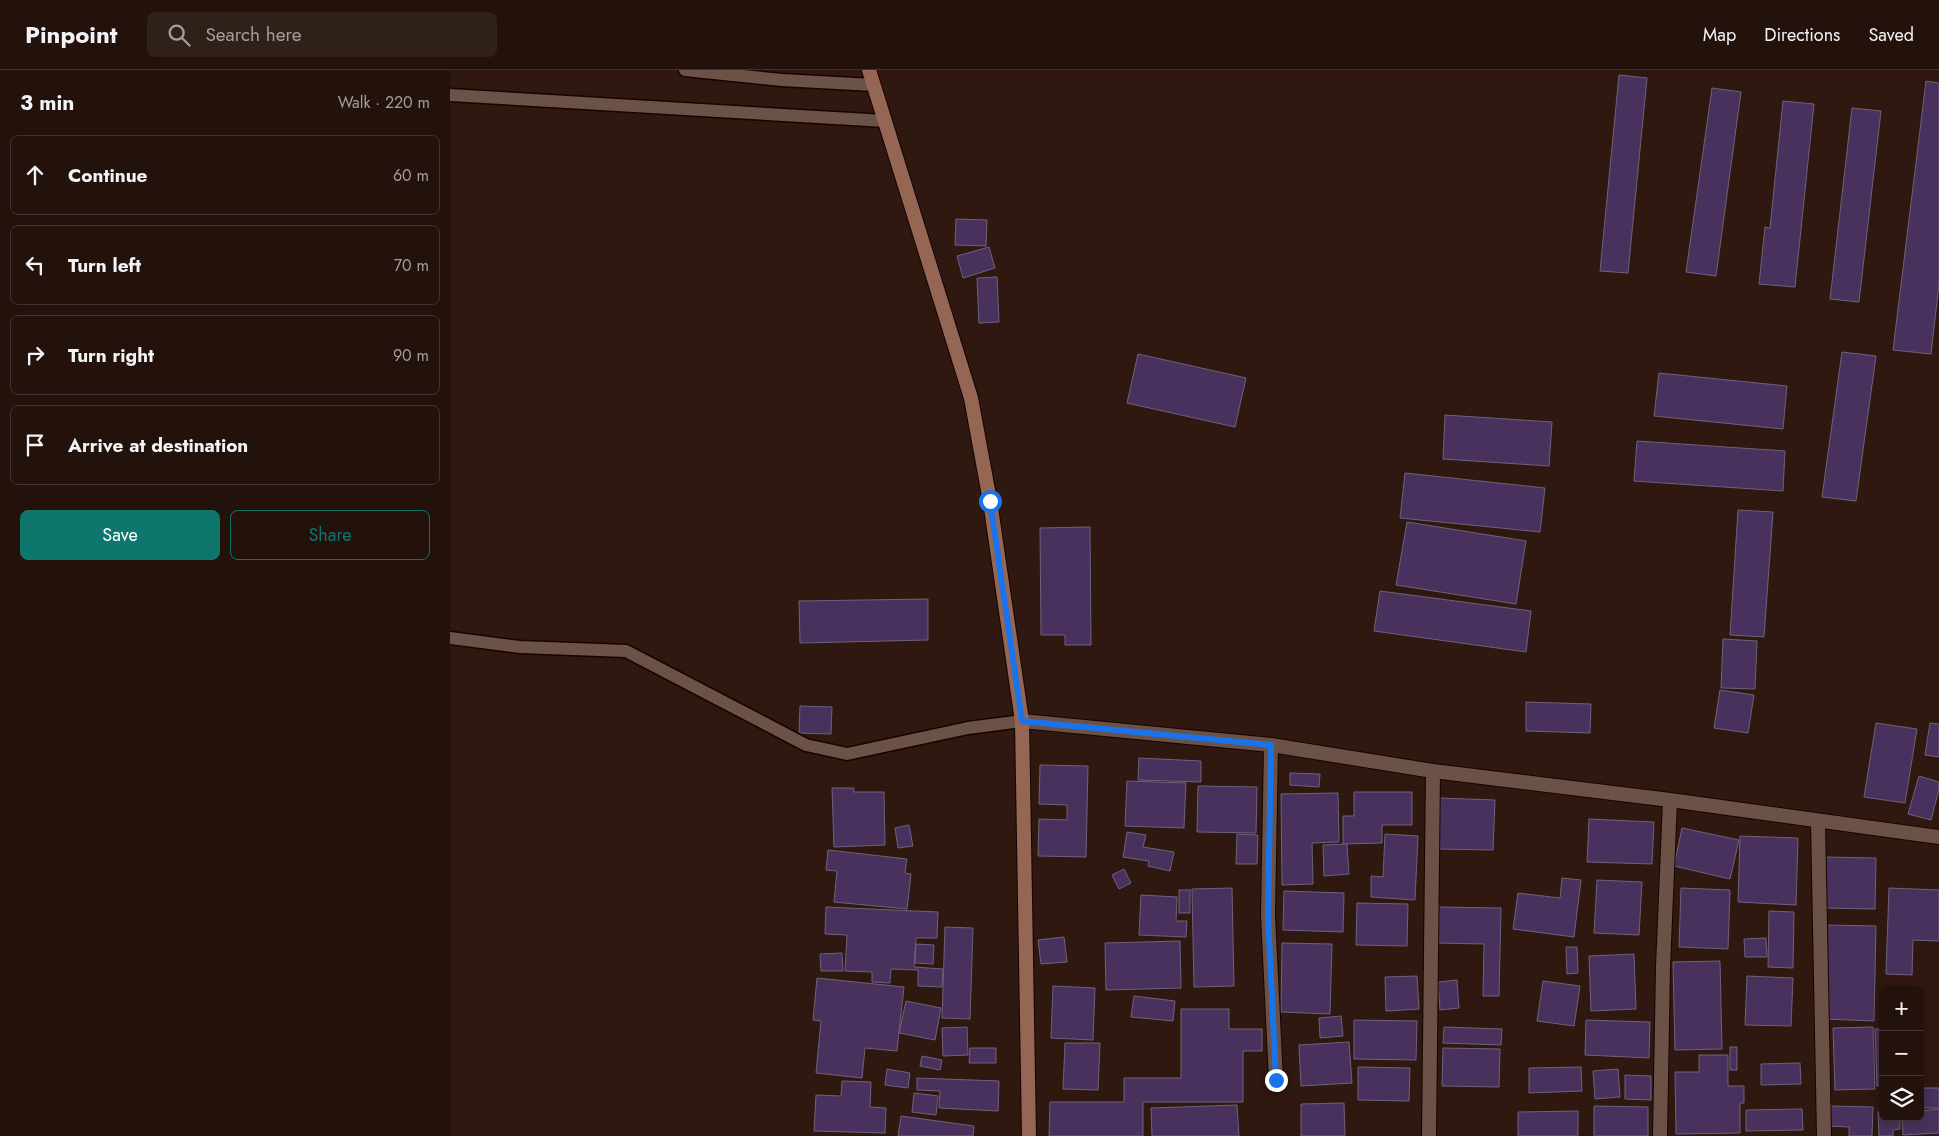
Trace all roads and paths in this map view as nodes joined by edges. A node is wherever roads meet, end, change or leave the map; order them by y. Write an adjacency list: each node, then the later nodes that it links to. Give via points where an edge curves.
1 (685, 70): 3 (lane)
2 (868, 70): 3 (main road)
3 (873, 85): 5 (main road)
4 (450, 95): 5 (lane)
5 (885, 121): 7 (main road, via 972,398)
6 (450, 638): 7 (lane, via 520,647 626,651 806,745 846,754 968,728)
7 (1022, 721): 8 (street); 14 (main road)
8 (1271, 745): 9 (street); 13 (street, via 1268,915)
9 (1433, 771): 10 (street); 15 (street)
10 (1670, 800): 11 (street); 16 (street)
11 (1818, 821): 12 (street); 17 (street)
12 (1939, 837)
13 (1276, 1080)
14 (1029, 1136)
15 (1429, 1136)
16 (1660, 1136)
17 (1824, 1136)

